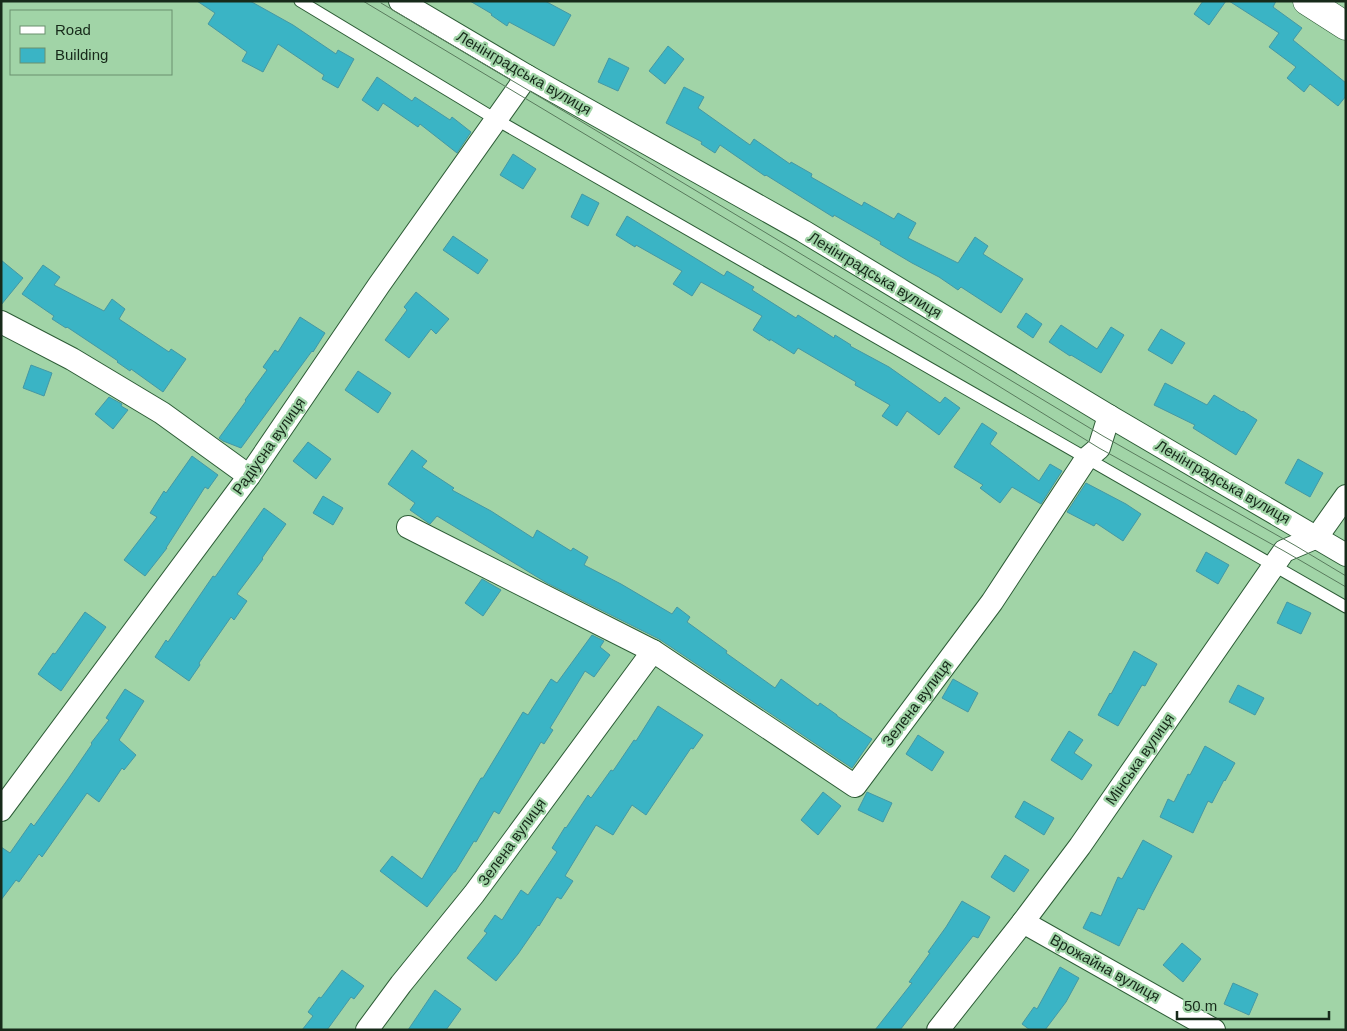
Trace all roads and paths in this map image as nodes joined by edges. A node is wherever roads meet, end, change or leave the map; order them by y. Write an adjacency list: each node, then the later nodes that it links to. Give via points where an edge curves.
1 (300, 1): 6 (lane)
2 (400, 1): 5 (street, Ленінградська вулиця)
3 (1307, 1): 4 (street)
4 (1346, 26)
5 (528, 76): 6 (street, Радіусна вулиця); 8 (street, Ленінградська вулиця, via 803,231)
6 (497, 120): 9 (lane); 10 (street, Радіусна вулиця, via 379,285)
7 (1, 322): 10 (street, via 72,359 162,413)
8 (1109, 416): 9 (street, Зелена вулиця, via 1099,448); 13 (street, Ленінградська вулиця)
9 (1086, 459): 15 (lane); 17 (street, Зелена вулиця, via 992,602 855,786)
10 (249, 476): 18 (street, Радіусна вулиця)
11 (1346, 496): 13 (street)
12 (408, 527): 17 (street, Зелена вулиця)
13 (1317, 537): 14 (street, Ленінградська вулиця); 15 (street, Мінська вулиця, via 1284,551)
14 (1346, 555)
15 (1274, 566): 16 (lane); 19 (street, Мінська вулиця, via 1080,846)
16 (1346, 608)
17 (652, 651): 20 (street, Зелена вулиця, via 474,894)
18 (1, 810)
19 (1023, 922): 21 (street, Мінська вулиця); 22 (street, Врожайна вулиця)
20 (366, 1030)
21 (938, 1030)
22 (1214, 1030)

